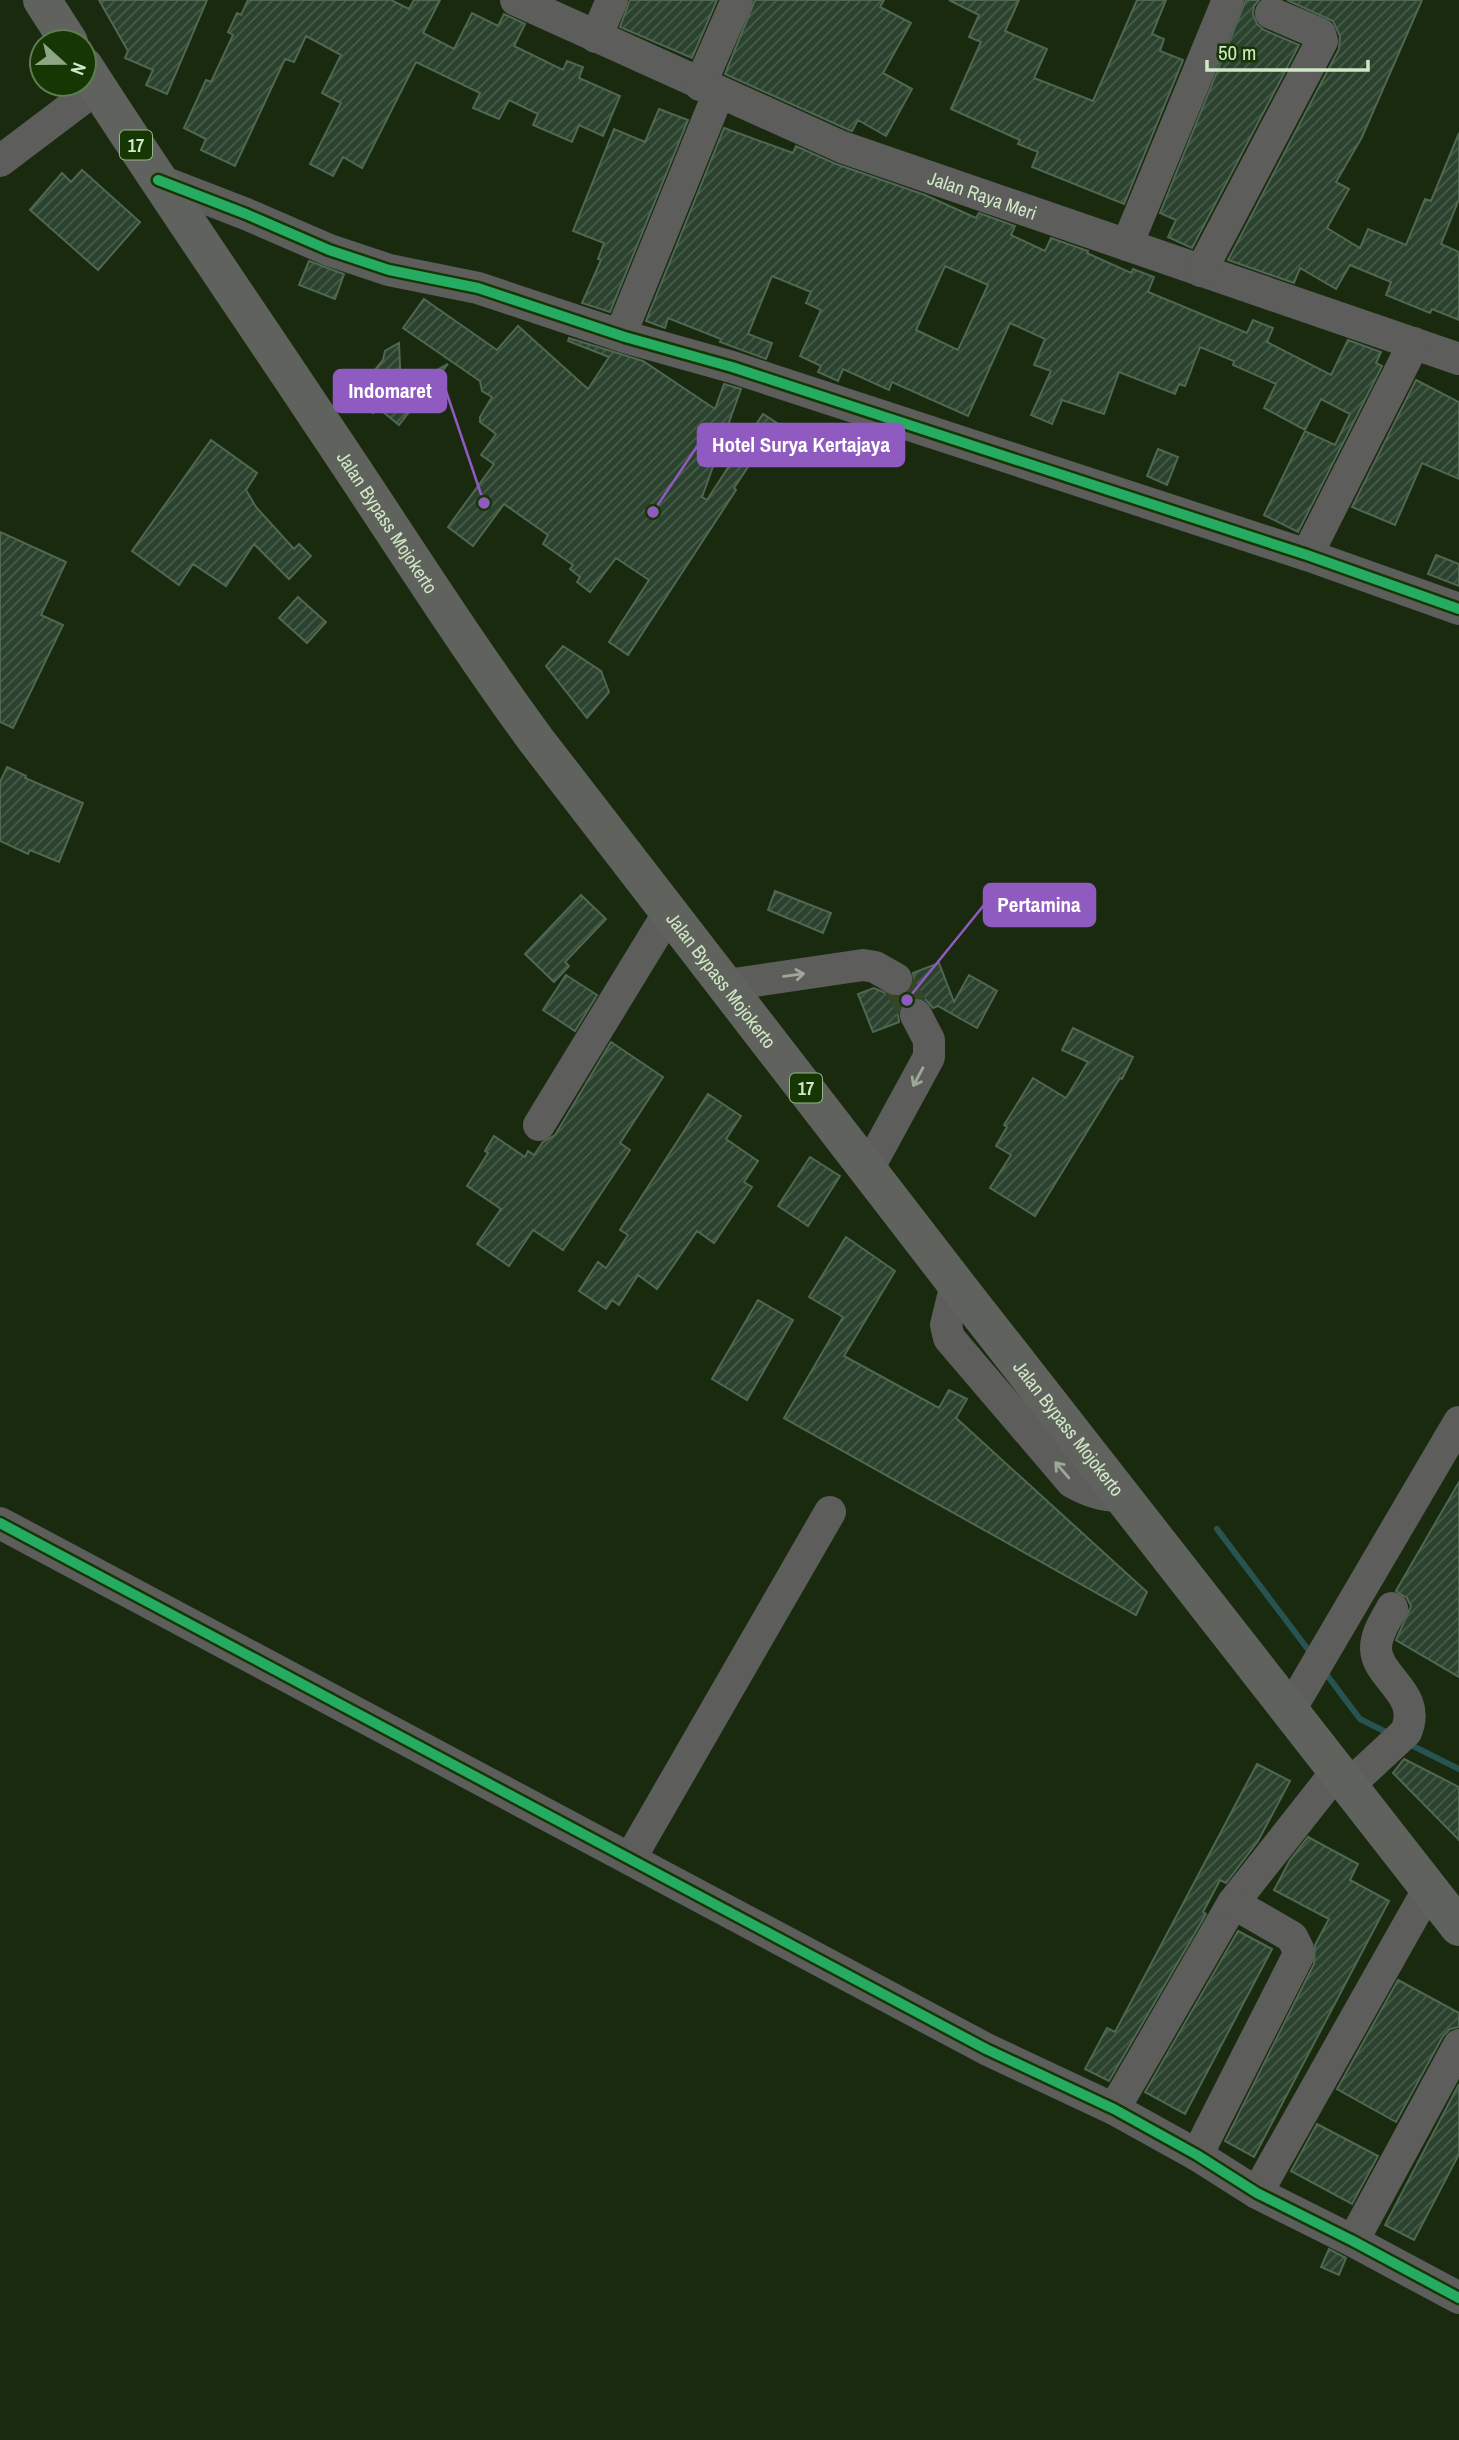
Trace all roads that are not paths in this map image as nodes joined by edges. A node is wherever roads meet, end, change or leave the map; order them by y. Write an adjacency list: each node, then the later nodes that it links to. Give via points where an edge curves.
1 (42, 0): 7 (highway)
2 (516, 0): 8 (street, Jalan Raya Meri)
3 (612, 0): 8 (street)
4 (737, 0): 10 (street)
5 (1228, 0): 14 (street)
6 (1270, 13): 15 (street, via 1321,34 1322,41)
7 (60, 28)
8 (596, 37): 10 (street, Jalan Raya Meri)
9 (98, 87): 13 (highway, Jalan Bypass Mojokerto / 17)
10 (710, 88): 14 (street, Jalan Raya Meri, via 842,147); 16 (street)
11 (67, 98): 12 (street)
12 (0, 161)
13 (158, 180): 19 (street, via 389,270 478,288); 21 (highway, Jalan Bypass Mojokerto / 17, via 494,682)
14 (1127, 245): 15 (street, Jalan Raya Meri)
15 (1201, 271): 17 (street, Jalan Raya Meri)
16 (626, 321)
17 (1414, 343): 18 (street, Jalan Raya Meri); 19 (street)
18 (1459, 359)
19 (1307, 555): 20 (street)
20 (1459, 609)
21 (669, 912): 23 (highway, Jalan Bypass Mojokerto / 17); 25 (street)
22 (896, 979): 23 (street, one-way to 22, via 863,965)
23 (727, 985): 26 (highway, Jalan Bypass Mojokerto / 17)
24 (916, 1015): 26 (street, one-way to 26, via 929,1040 929,1057)
25 (539, 1125)
26 (868, 1169): 31 (highway, Jalan Bypass Mojokerto / 17)
27 (1459, 1422): 31 (street)
28 (830, 1512): 33 (street)
29 (0, 1523): 33 (street)
30 (1392, 1608): 32 (street, via 1376,1651 1408,1705 1409,1724 1397,1741)
31 (1290, 1710): 32 (highway, Jalan Bypass Mojokerto / 17)
32 (1343, 1779): 34 (highway, Jalan Bypass Mojokerto / 17); 35 (street)
33 (630, 1859): 38 (street, via 986,2049)
34 (1429, 1888): 36 (highway, Jalan Bypass Mojokerto / 17); 40 (street)
35 (1233, 1903): 38 (street); 39 (street, via 1292,1937 1298,1956)
36 (1459, 1927)
37 (1459, 2045): 41 (street)
38 (1114, 2109): 39 (street)
39 (1197, 2155): 40 (street)
40 (1257, 2193): 41 (street)
41 (1353, 2241): 42 (street)
42 (1459, 2298)

